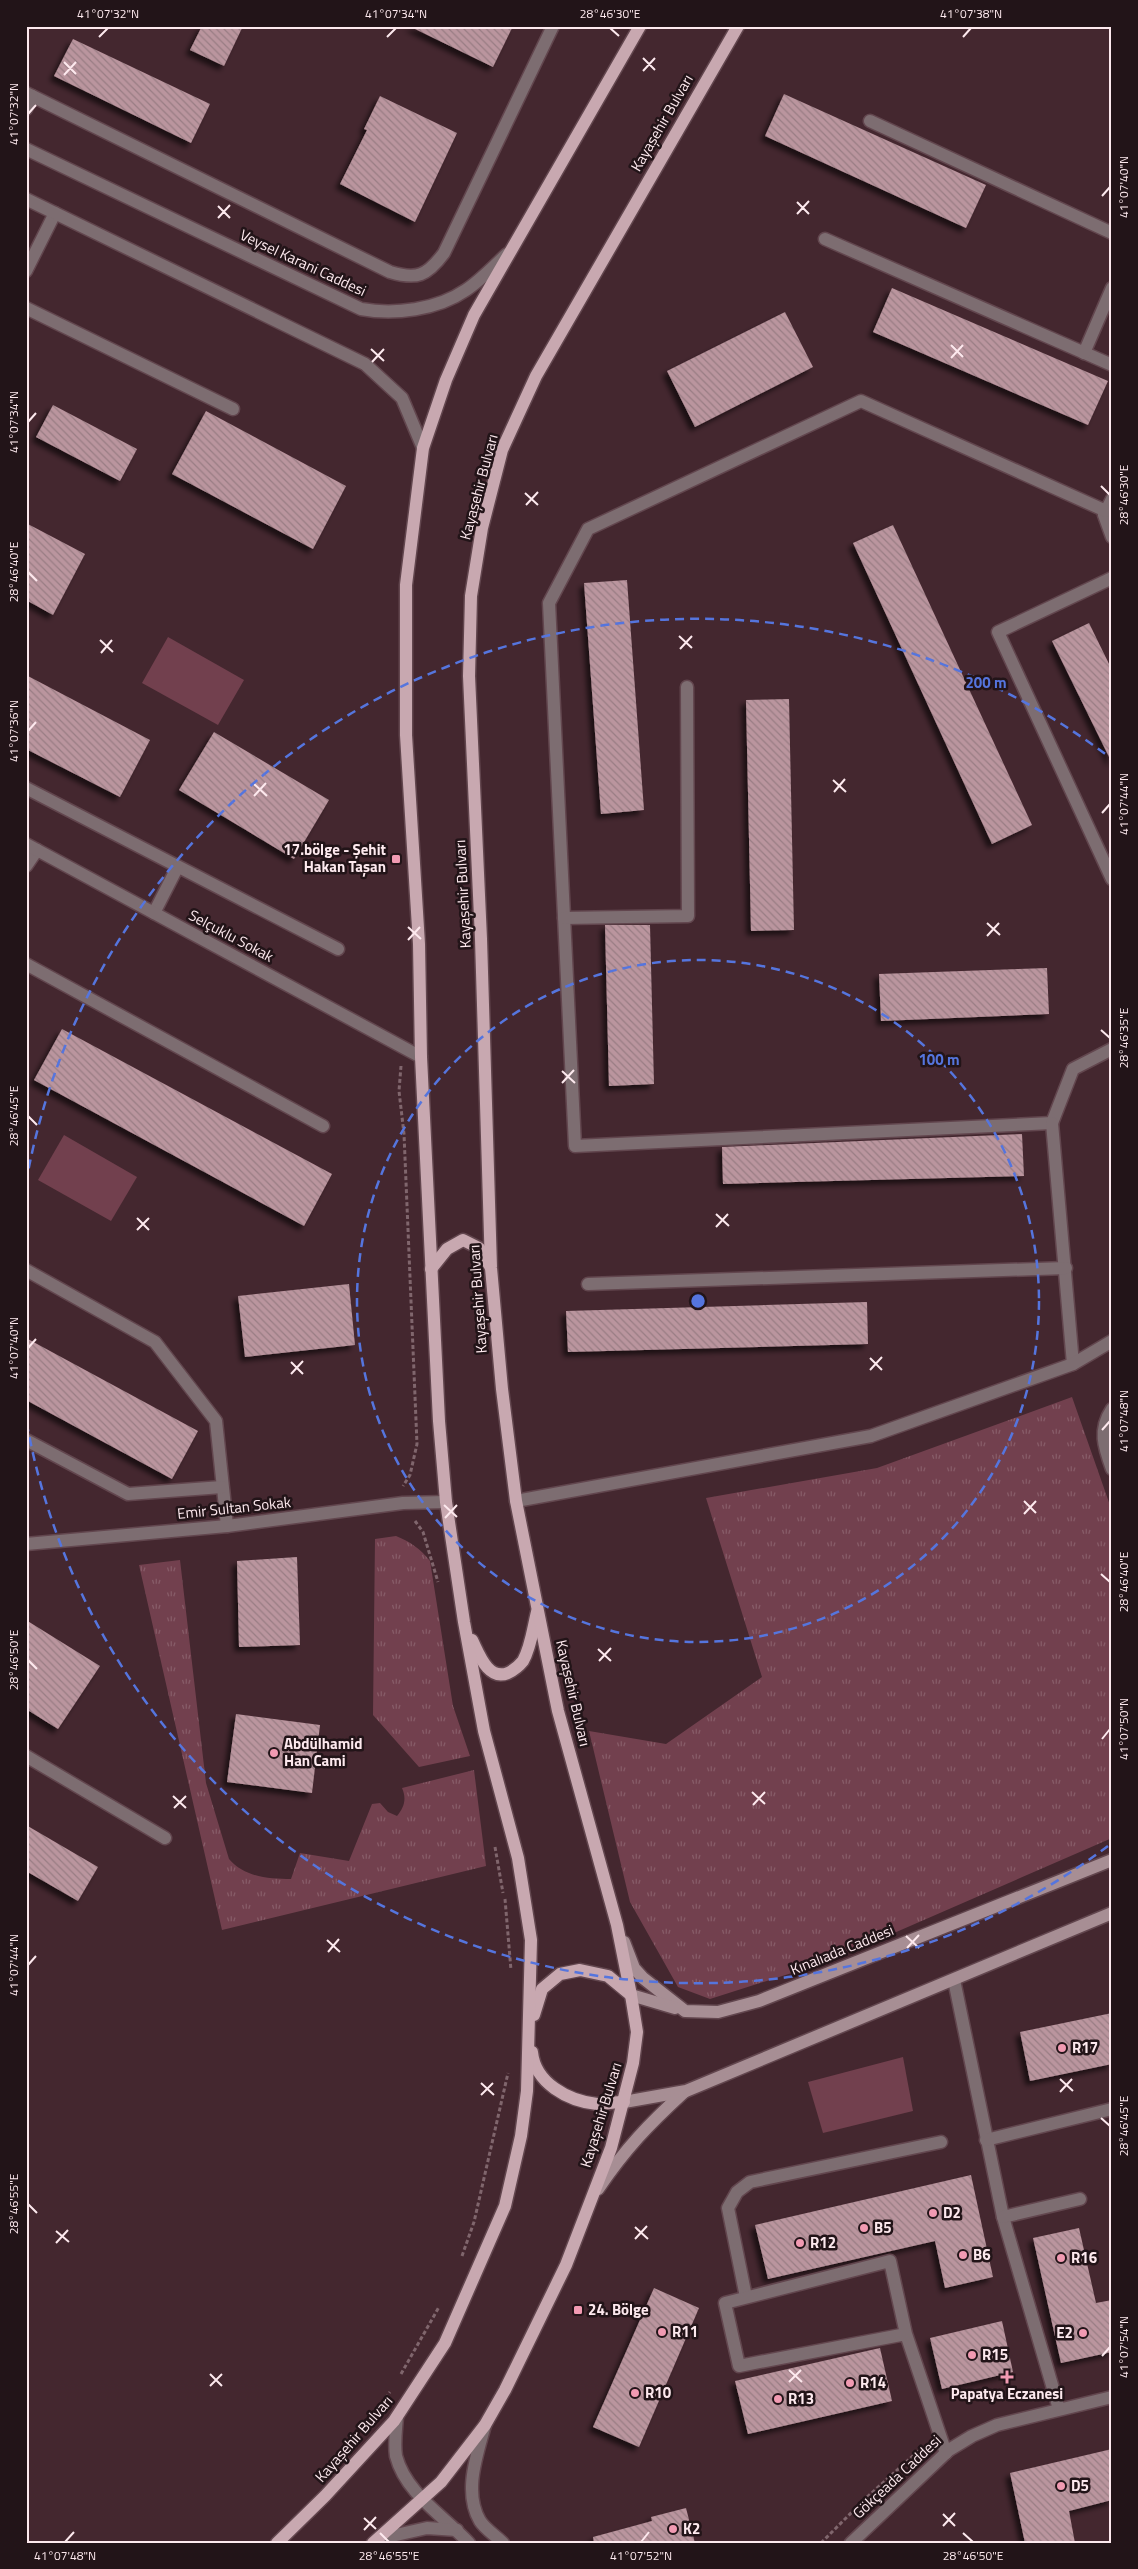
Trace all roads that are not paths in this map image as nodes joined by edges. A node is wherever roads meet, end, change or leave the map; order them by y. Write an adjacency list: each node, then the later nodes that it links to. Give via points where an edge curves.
1 (553, 26): 4 (street, via 444,253 426,273 408,278)
2 (640, 26): 12 (main road, Kayaşehir Bulvarı)
3 (738, 26): 38 (main road, Kayaşehir Bulvarı, via 536,376 502,450 482,528 471,596 469,676 482,949)
4 (29, 94): 5 (street)
5 (26, 109)
6 (870, 121): 10 (street)
7 (26, 149): 12 (street, Veysel Karani Caddesi, via 360,309 382,313 434,304 465,291)
8 (26, 199): 9 (street)
9 (55, 213): 13 (street); 19 (street, via 365,364 402,398)
10 (1112, 234)
11 (825, 239): 16 (street)
12 (509, 253): 19 (main road, Kayaşehir Bulvarı, via 474,315 446,380)
13 (26, 271)
14 (1112, 288): 16 (street)
15 (26, 308): 18 (street)
16 (1084, 353): 17 (street)
17 (1112, 365)
18 (233, 410)
19 (423, 448): 35 (main road, Kayaşehir Bulvarı, via 406,585 406,735 419,944)
20 (1112, 499): 21 (street)
21 (1106, 511): 22 (street, via 1104,515); 31 (street, via 861,401 588,529 549,603)
22 (1112, 537)
23 (1112, 578): 29 (street, via 998,632)
24 (687, 687): 31 (street, via 688,916)
25 (26, 788): 28 (street)
26 (31, 847): 27 (street); 30 (street, Selçuklu Sokak)
27 (26, 866)
28 (177, 868): 30 (street); 32 (street)
29 (1112, 879)
30 (154, 913): 35 (street, Selçuklu Sokak)
31 (564, 918): 36 (street, via 575,1146)
32 (338, 949)
33 (26, 964): 37 (street)
34 (1112, 1050): 36 (street, via 1073,1069)
35 (421, 1057): 40 (main road, Kayaşehir Bulvarı)
36 (1052, 1123): 39 (street)
37 (323, 1126)
38 (491, 1268): 40 (main road, via 480,1248 463,1240 447,1250); 49 (main road, Kayaşehir Bulvarı)
39 (1066, 1268): 42 (street); 44 (street)
40 (431, 1269): 50 (main road, Kayaşehir Bulvarı)
41 (26, 1270): 48 (street, via 155,1342 216,1421)
42 (588, 1284)
43 (1112, 1341): 44 (street)
44 (1073, 1364): 49 (street, via 871,1436)
45 (1112, 1409): 47 (street, via 1103,1428 1103,1443)
46 (26, 1440): 48 (street, via 128,1494)
47 (1112, 1469)
48 (222, 1487): 51 (street)
49 (516, 1501): 53 (main road, Kayaşehir Bulvarı)
50 (446, 1502): 51 (street, Emir Sultan Sokak, via 404,1503); 54 (main road, Kayaşehir Bulvarı)
51 (227, 1526): 52 (street, Emir Sultan Sokak)
52 (26, 1544)
53 (538, 1608): 54 (main road, via 522,1662 504,1674 492,1672 483,1663); 59 (main road, Kayaşehir Bulvarı, via 558,1711)
54 (464, 1622): 63 (main road, Kayaşehir Bulvarı, via 484,1731 521,1876 531,1940)
55 (26, 1756): 56 (street)
56 (165, 1838)
57 (1112, 1860): 62 (main road, Kınalıada Caddesi, via 758,2001 718,2012)
58 (1112, 1913): 60 (main road)
59 (617, 1925): 61 (main road, Kayaşehir Bulvarı); 62 (main road, via 634,1968)
60 (954, 1980): 64 (main road); 67 (street)
61 (632, 1994): 62 (main road, Kınalıada Caddesi); 63 (main road, via 608,1976 580,1970 560,1974 542,1989); 65 (main road, Kayaşehir Bulvarı, via 637,2032 634,2063)
62 (685, 2011)
63 (529, 2032): 65 (main road, via 533,2061 547,2083 561,2093 596,2104); 76 (main road, Kayaşehir Bulvarı, via 527,2092 521,2136 505,2206 445,2343)
64 (686, 2091): 65 (main road); 70 (main road, via 624,2151)
65 (624, 2102): 70 (main road, Kayaşehir Bulvarı, via 611,2148)
66 (1112, 2109): 67 (street)
67 (986, 2140): 71 (street)
68 (941, 2142): 72 (street, via 750,2182 737,2192 728,2208)
69 (1080, 2199): 71 (street)
70 (590, 2200): 77 (main road, Kayaşehir Bulvarı, via 566,2265)
71 (1003, 2217): 75 (street)
72 (746, 2297): 73 (street, via 890,2261); 73 (street, via 725,2303 739,2366)
73 (906, 2334): 78 (street)
74 (1112, 2397): 75 (street, Gökçeada Caddesi)
75 (1059, 2409): 78 (street, Gökçeada Caddesi, via 997,2426 972,2436)
76 (397, 2417): 79 (street, via 396,2455 405,2477); 82 (main road, Kayaşehir Bulvarı)
77 (485, 2425): 79 (main road, Kayaşehir Bulvarı, via 460,2460); 84 (street, via 473,2473 472,2493 480,2521)
78 (946, 2453): 85 (street, Gökçeada Caddesi)
79 (423, 2499): 80 (street); 81 (main road, Kayaşehir Bulvarı)
80 (457, 2530): 81 (street, via 427,2528); 83 (street)
81 (376, 2541)
82 (277, 2543)
83 (470, 2543)
84 (502, 2543)
85 (851, 2543)

